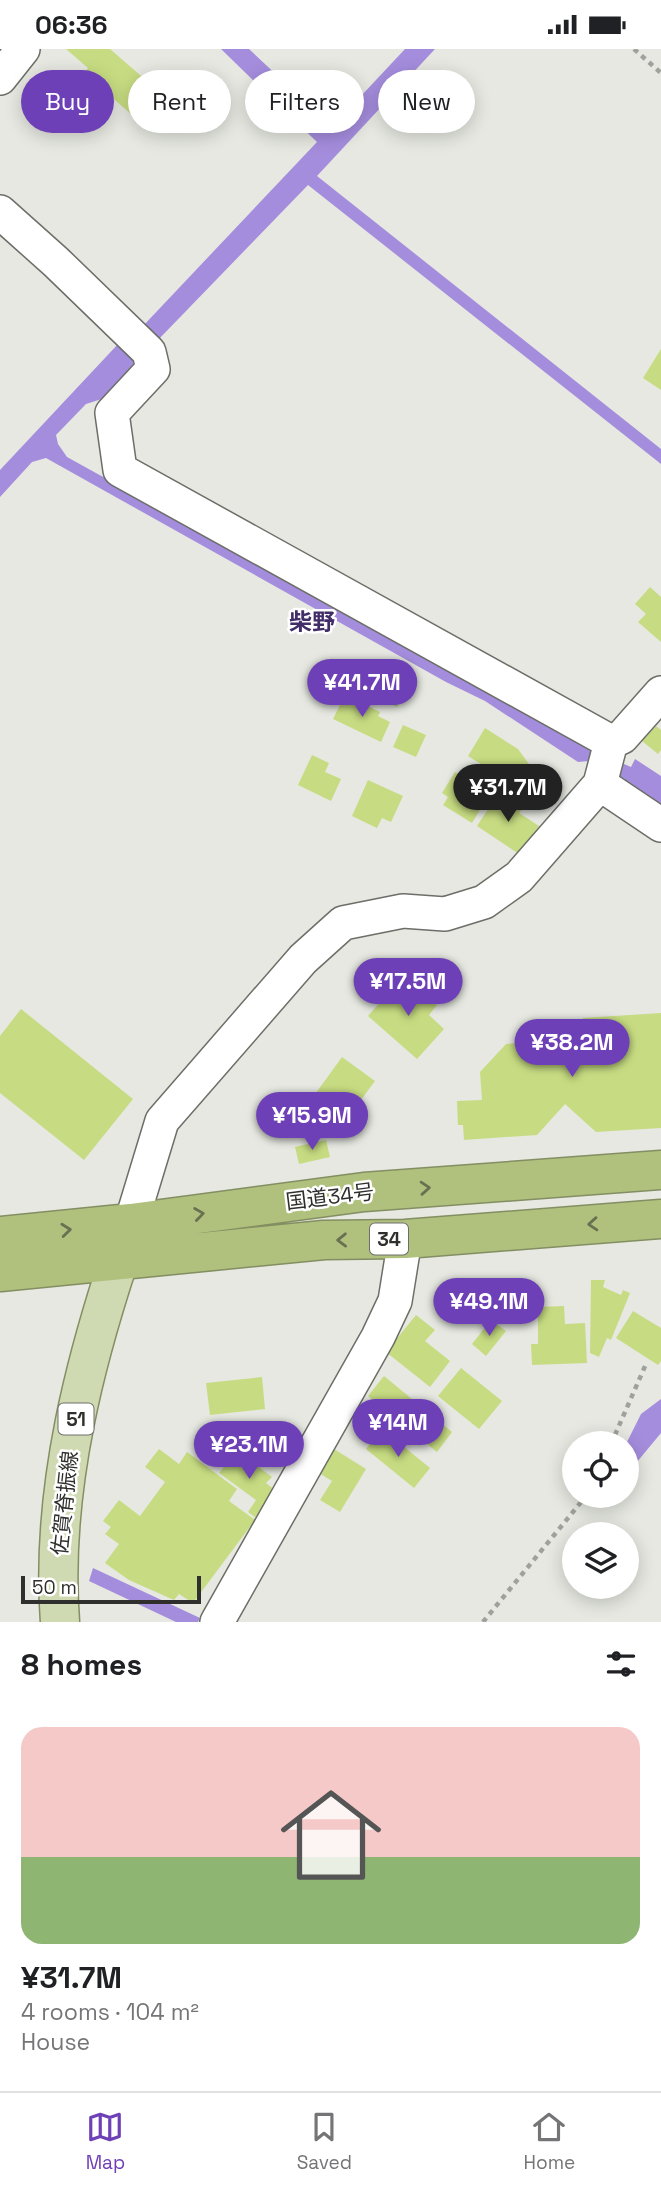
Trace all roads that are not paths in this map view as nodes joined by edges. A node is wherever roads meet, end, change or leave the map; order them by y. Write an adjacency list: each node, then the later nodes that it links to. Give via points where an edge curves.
1 (23, 49): 2 (street)
2 (0, 78)
3 (0, 212): 5 (street, via 149,352 153,369 112,413 120,470)
4 (661, 693): 5 (street, via 622,737)
5 (606, 764): 6 (street); 9 (street, via 519,877 484,902 444,914 403,911 344,923 303,959 162,1121)
6 (661, 825)
7 (661, 1170): 9 (highway, 国道34号, one-way to 7, via 364,1192)
8 (661, 1219): 11 (highway, 国道34号 / 34, one-way to 11)
9 (131, 1223): 10 (highway, 国道34号, one-way to 9); 12 (main road, 佐賀脊振線 / 51)
10 (0, 1236)
11 (405, 1239): 12 (highway, 国道34号 / 34, one-way to 12, via 324,1240); 14 (street, via 396,1301)
12 (118, 1261): 13 (highway, 国道34号 / 34); 15 (main road, 佐賀脊振線 / 51, via 75,1423 63,1500 57,1585)
13 (0, 1272)
14 (221, 1621)
15 (60, 1622)

